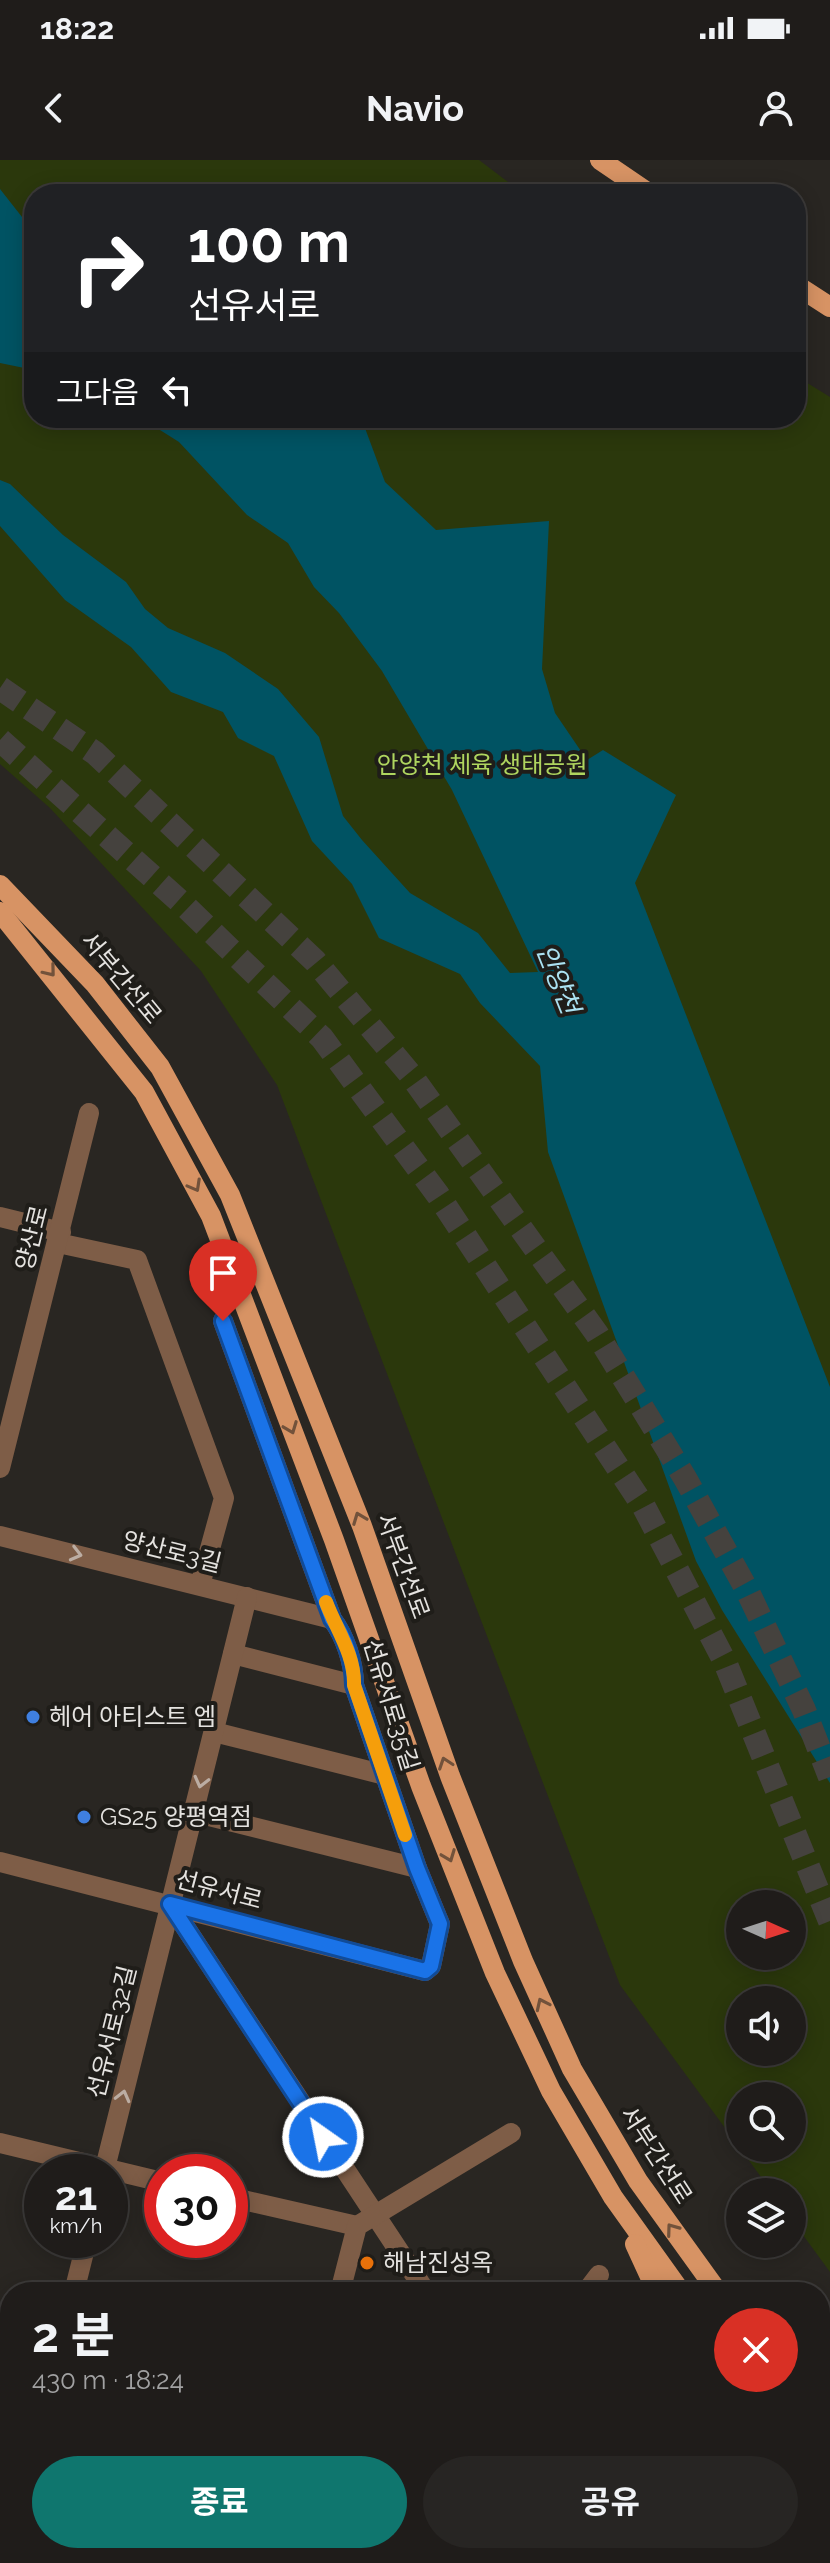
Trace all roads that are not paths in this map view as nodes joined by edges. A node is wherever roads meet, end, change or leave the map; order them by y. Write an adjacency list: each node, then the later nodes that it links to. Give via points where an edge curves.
1 (600, 160): 2 (main road)
2 (635, 184)
3 (806, 291): 4 (main road)
4 (830, 307)
5 (0, 867): 6 (main road, 서부간선로, via 9,879)
6 (7, 890): 39 (main road, 서부간선로, one-way to 6, via 638,2181 572,2069 529,1975 450,1776 362,1526 230,1195 160,1067 95,984)
7 (2, 914): 30 (main road, 서부간선로, one-way to 30, via 144,1092 211,1216 495,1973 551,2091)
8 (89, 1113): 10 (street, 양산로)
9 (0, 1217): 10 (street)
10 (59, 1237): 12 (street, 양산로); 14 (street, via 137,1260 224,1498)
11 (223, 1321): 16 (street, 선유서로35길)
12 (0, 1468)
13 (0, 1536): 14 (street, 양산로3길, one-way to 14)
14 (200, 1585): 15 (street, 양산로3길)
15 (247, 1597): 16 (street, 양산로3길); 17 (street, 선유서로32길)
16 (332, 1619): 18 (street, 선유서로35길, via 340,1629)
17 (233, 1654): 18 (street); 19 (street, 선유서로32길)
18 (354, 1685): 20 (street, 선유서로35길)
19 (214, 1732): 20 (street); 21 (street, 선유서로32길, one-way to 21)
20 (385, 1775): 23 (street, 선유서로35길)
21 (193, 1812): 23 (street); 24 (street, 선유서로32길)
22 (0, 1862): 24 (street, 선유서로)
23 (417, 1868): 25 (street, 선유서로35길, via 440,1924 431,1966)
24 (170, 1904): 25 (street, 선유서로); 29 (street, 선유서로32길, one-way to 24); 32 (street)
25 (425, 1971)
26 (511, 2133): 32 (street)
27 (0, 2143): 28 (street)
28 (41, 2154)
29 (108, 2154)
30 (613, 2197): 37 (main road); 38 (main road, 서부간선로)
31 (248, 2200): 32 (street)
32 (366, 2220): 35 (street); 36 (street)
33 (82, 2258): 34 (street)
34 (76, 2282)
35 (344, 2282)
36 (418, 2282)
37 (652, 2282)
38 (674, 2282)
39 (711, 2282)

